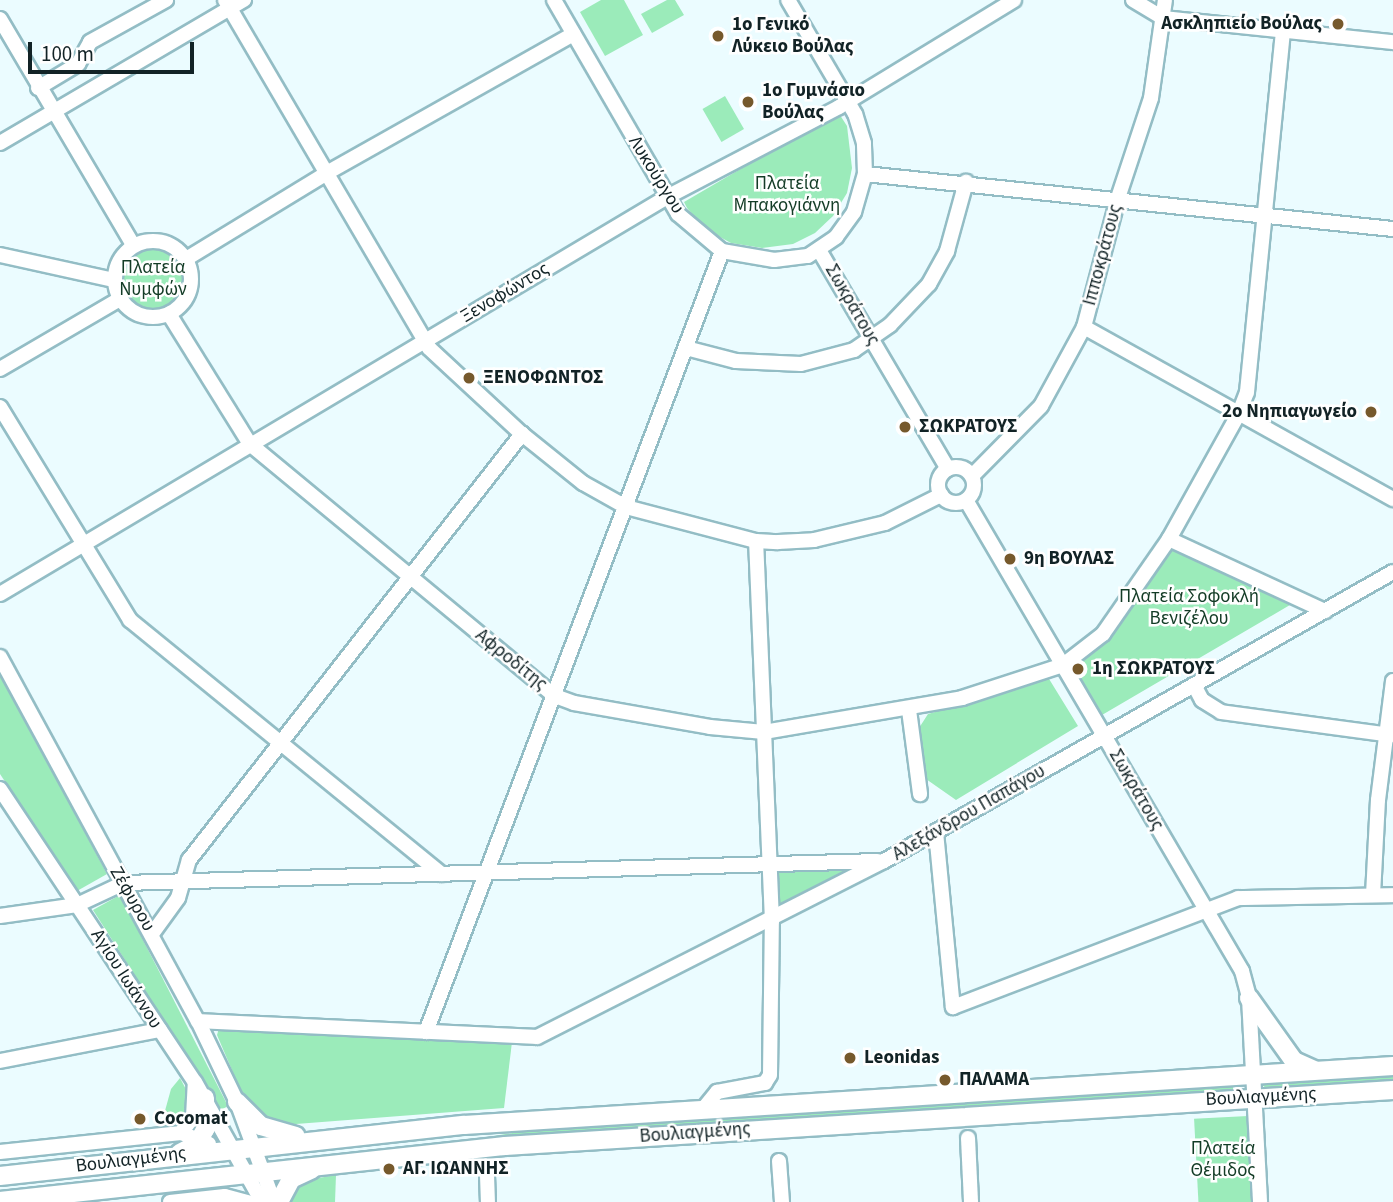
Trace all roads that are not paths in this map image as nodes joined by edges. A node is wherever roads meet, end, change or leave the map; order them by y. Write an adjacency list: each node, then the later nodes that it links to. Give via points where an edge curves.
1 (166, 0): 14 (street, via 90,42 79,64)
2 (244, 0): 8 (street)
3 (554, 0): 12 (street, Λυκούργου)
4 (788, 0): 15 (street)
5 (1014, 0): 15 (street, Ξενοφώντος)
6 (1133, 0): 9 (street)
7 (1164, 0): 9 (street, Ιπποκράτους)
8 (227, 4): 16 (street); 18 (street)
9 (1163, 18): 11 (street); 22 (street, Ιπποκράτους, via 1151,98)
10 (0, 19): 14 (street)
11 (1283, 32): 13 (street); 23 (street)
12 (573, 34): 18 (street); 21 (street, Λυκούργου)
13 (1393, 43)
14 (38, 88): 16 (street)
15 (848, 102): 19 (street, via 864,143); 21 (street, Ξενοφώντος)
16 (52, 111): 17 (street); 25 (street)
17 (0, 143)
18 (325, 174): 29 (street); 35 (street)
19 (865, 174): 20 (street); 26 (street, via 854,212)
20 (966, 182): 22 (street); 34 (street, via 947,251 929,284)
21 (667, 197): 27 (street, Λυκούργου, via 690,227); 35 (street, Ξενοφώντος)
22 (1118, 198): 23 (street); 33 (street, Ιπποκράτους)
23 (1265, 216): 24 (street); 39 (street, via 1247,391)
24 (1393, 229)
25 (133, 245): 29 (street, via 167,242); 30 (street, via 119,260)
26 (819, 250): 27 (street, Λυκούργου, via 774,260); 34 (street, Σωκράτους)
27 (722, 251): 36 (street)
28 (0, 255): 30 (street)
29 (186, 259): 32 (street, via 191,282 188,294)
30 (114, 280): 31 (street)
31 (120, 299): 32 (street, via 142,316); 37 (street)
32 (169, 314): 41 (street, Αφροδίτης)
33 (1084, 327): 39 (street); 43 (street, Ιπποκράτους, via 1041,406)
34 (872, 339): 36 (street, via 834,358 801,364 736,361); 42 (street, Σωκράτους)
35 (425, 340): 40 (street, via 439,360); 41 (street, Ξενοφώντος)
36 (686, 348): 47 (street)
37 (0, 369)
38 (0, 407): 50 (street)
39 (1239, 413): 45 (street); 48 (street)
40 (522, 434): 47 (street, via 583,483); 52 (street)
41 (250, 444): 50 (street, Ξενοφώντος); 52 (street, Αφροδίτης)
42 (948, 469): 43 (street, via 964,468); 44 (street, via 939,480)
43 (972, 475): 46 (street, via 974,486)
44 (942, 495): 46 (street, via 953,502); 49 (street, via 860,530 805,541)
45 (1393, 499)
46 (966, 500): 56 (street, Σωκράτους)
47 (626, 507): 49 (street); 59 (street)
48 (1169, 539): 54 (street); 56 (street, via 1113,623)
49 (756, 541): 61 (street)
50 (80, 543): 53 (street, Ξενοφώντος); 64 (street, via 130,620)
51 (1393, 572): 54 (street, Αλεξάνδρου Παπάγου)
52 (410, 578): 59 (street, Αφροδίτης); 64 (street)
53 (0, 594)
54 (1325, 611): 58 (street, Αλεξάνδρου Παπάγου)
55 (0, 657): 73 (street, Ζέφυρου, via 94,837)
56 (1063, 665): 60 (street, Αφροδίτης); 63 (street, Σωκράτους)
57 (1393, 681): 62 (street)
58 (1194, 685): 62 (street, via 1202,700 1221,712); 63 (street, Αλεξάνδρου Παπάγου)
59 (555, 696): 61 (street, Αφροδίτης, via 710,727); 70 (street)
60 (909, 710): 61 (street, Αφροδίτης); 66 (street)
61 (764, 732): 69 (street)
62 (1389, 734): 74 (street)
63 (1104, 736): 67 (street, Αλεξάνδρου Παπάγου); 77 (street, Σωκράτους)
64 (280, 740): 71 (street); 72 (street, via 189,860)
65 (0, 789): 76 (street, Αγίου Ιωάννου)
66 (920, 794)
67 (936, 832): 68 (street, Αλεξάνδρου Παπάγου); 77 (street, via 953,1007)
68 (884, 861): 69 (street); 79 (street, Αλεξάνδρου Παπάγου)
69 (770, 864): 70 (street); 79 (street)
70 (488, 873): 71 (street); 84 (street)
71 (441, 874): 72 (street)
72 (182, 882): 73 (street); 80 (street, via 178,898)
73 (124, 884): 76 (street); 80 (street, Ζέφυρου)
74 (1373, 895): 75 (street); 77 (street, via 1238,898)
75 (1393, 895)
76 (77, 905): 78 (street); 83 (street, Αγίου Ιωάννου)
77 (1206, 908): 81 (street, Σωκράτους, via 1242,971)
78 (0, 916)
79 (772, 921): 84 (street, Αλεξάνδρου Παπάγου, via 537,1037); 94 (street, via 770,1075 765,1083 717,1092)
80 (152, 934): 82 (street, Ζέφυρου)
81 (1249, 998): 87 (main road, via 1294,1061); 88 (street, Σωκράτους)
82 (198, 1021): 84 (street); 93 (street, Ζέφυρου)
83 (160, 1030): 85 (street); 89 (street, Αγίου Ιωάννου)
84 (426, 1032)
85 (0, 1061)
86 (1393, 1066): 87 (main road, Βουλιαγμένης)
87 (1318, 1071): 88 (main road, Βουλιαγμένης)
88 (1253, 1075): 91 (street, Σωκράτους); 94 (main road, Βουλιαγμένης)
89 (195, 1082): 92 (street, Αγίου Ιωάννου); 95 (street, via 193,1117)
90 (1393, 1090): 91 (main road, Βουλιαγμένης)
91 (1254, 1097): 104 (main road, Βουλιαγμένης, via 725,1131); 117 (street, Σωκράτους)
92 (205, 1098): 98 (main road, via 207,1120); 100 (street, Αγίου Ιωάννου)
93 (237, 1102): 96 (main road, via 253,1121 270,1130); 99 (street, Ζέφυρου)
94 (704, 1108): 96 (main road, Βουλιαγμένης)
95 (181, 1133): 98 (street); 101 (street)
96 (320, 1138): 99 (main road, Βουλιαγμένης)
97 (968, 1138): 116 (street)
98 (200, 1141): 100 (street); 102 (main road, via 185,1152)
99 (251, 1147): 100 (main road, Βουλιαγμένης); 105 (street, Ζέφυρου)
100 (228, 1149): 102 (main road, Βουλιαγμένης); 105 (street, Αγίου Ιωάννου)
101 (0, 1152)
102 (159, 1157): 107 (main road, Βουλιαγμένης)
103 (779, 1161): 115 (street)
104 (339, 1162): 105 (main road, Βουλιαγμένης); 113 (main road, via 291,1179)
105 (253, 1171): 108 (main road, Βουλιαγμένης); 111 (street); 112 (street)
106 (487, 1175): 114 (street)
107 (0, 1176)
108 (0, 1201)
109 (170, 1202): 110 (street, via 225,1195)
110 (248, 1202)
111 (262, 1202)
112 (274, 1202)
113 (279, 1202)
114 (488, 1202)
115 (782, 1202)
116 (971, 1202)
117 (1260, 1202)

